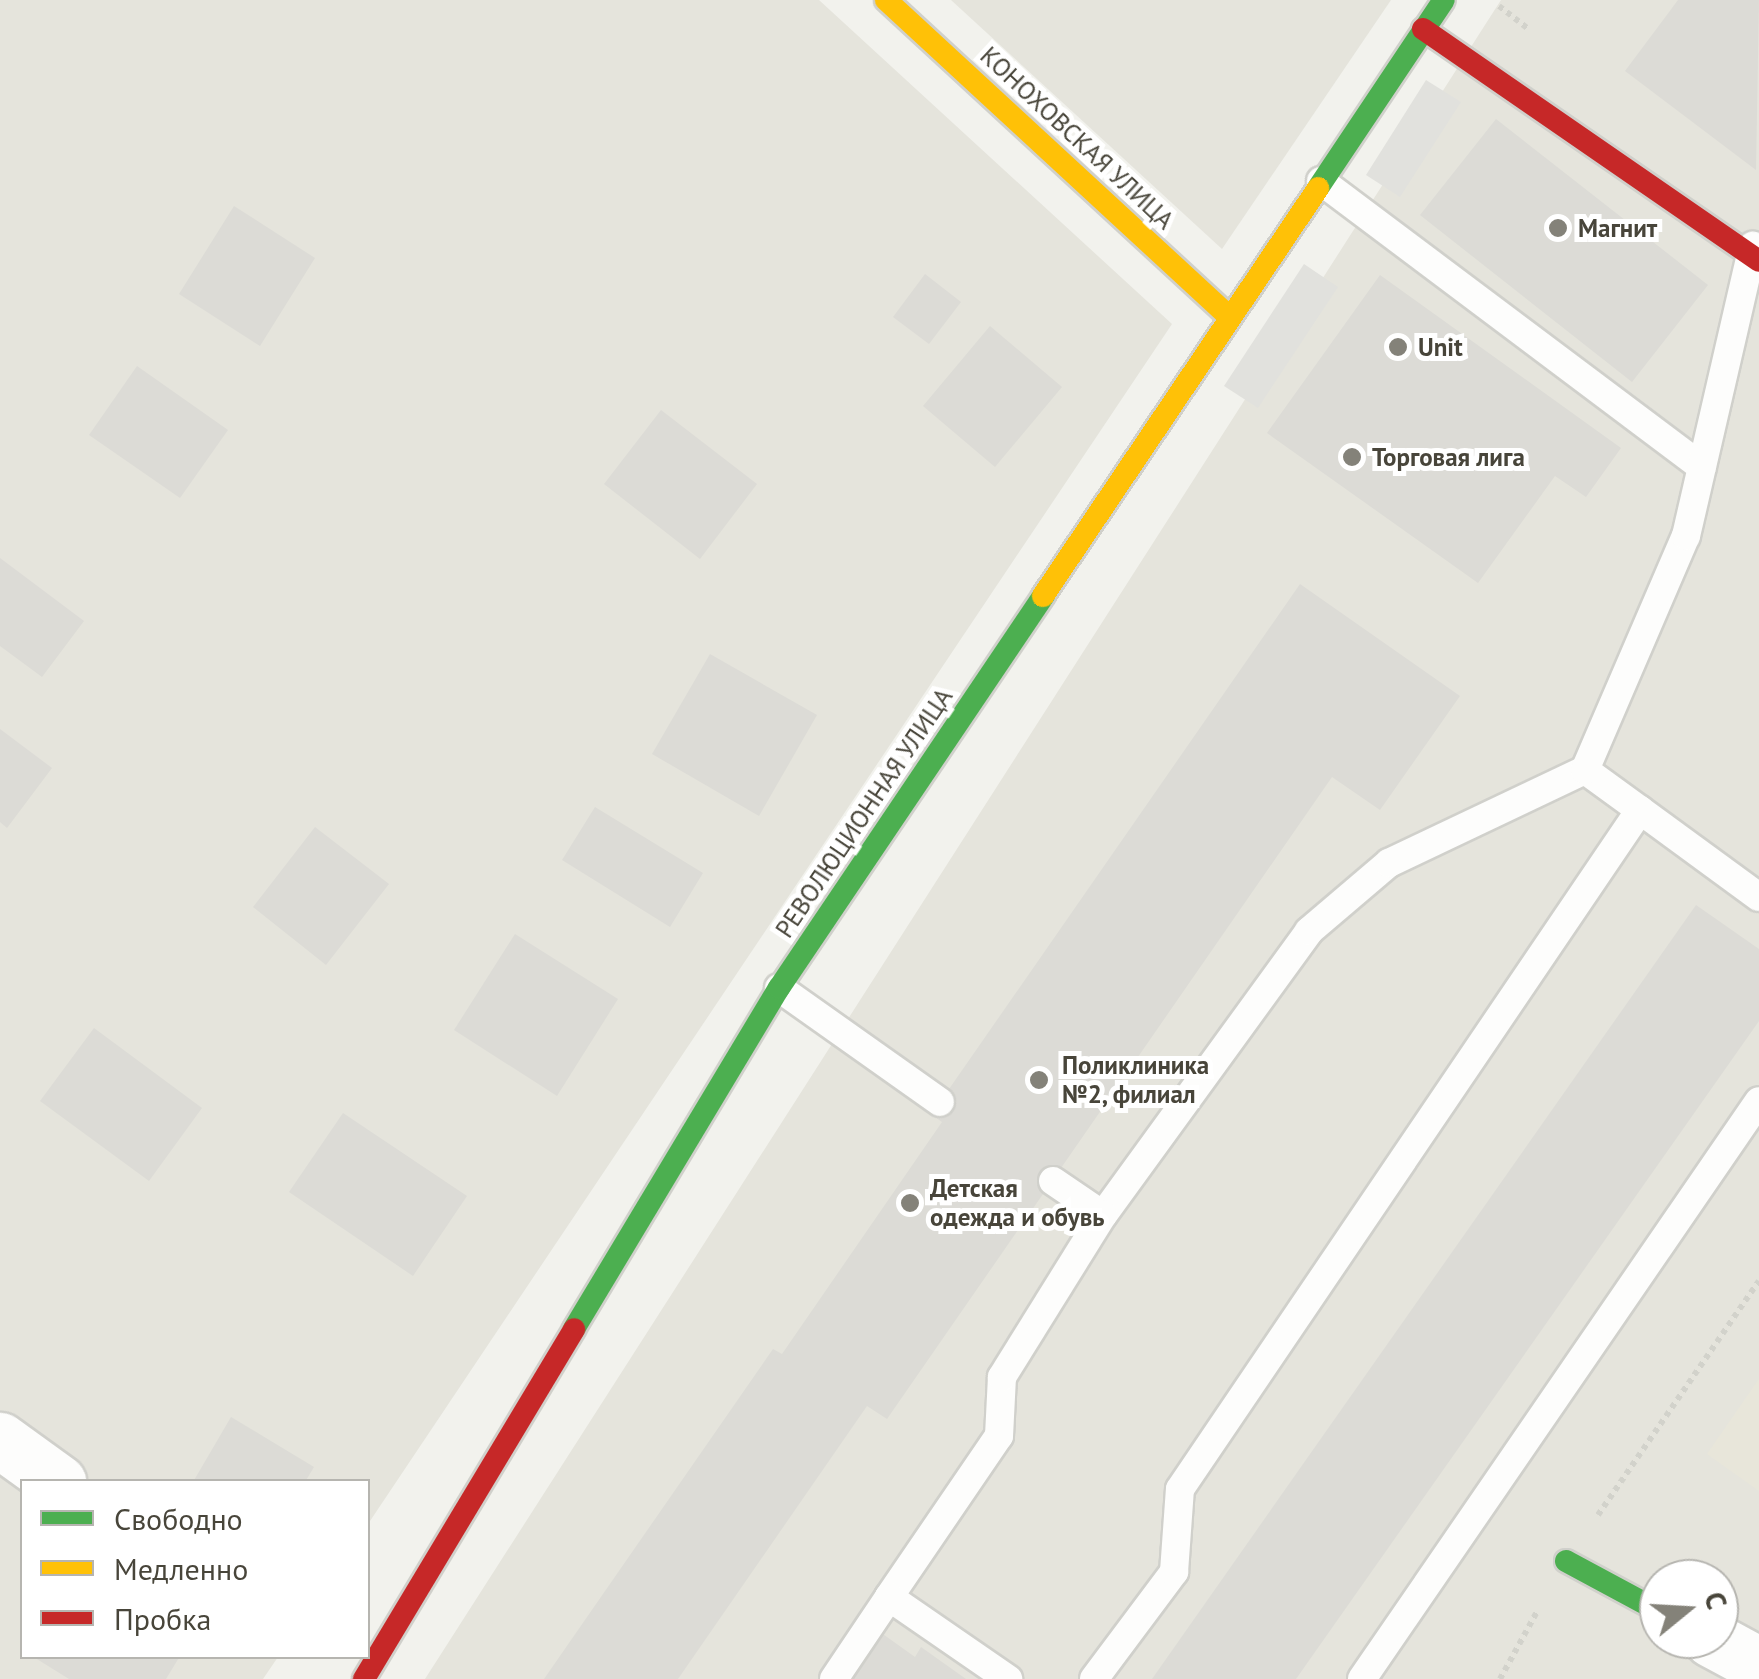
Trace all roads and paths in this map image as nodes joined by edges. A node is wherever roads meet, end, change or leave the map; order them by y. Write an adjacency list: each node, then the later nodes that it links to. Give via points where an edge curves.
1 (886, 0): 8 (main road, КОНОХОВСКАЯ УЛИЦА)
2 (1444, 0): 4 (main road, РЕВОЛЮЦИОННАЯ УЛИЦА)
3 (1491, 0): 5 (path)
4 (1423, 29): 6 (main road, РЕВОЛЮЦИОННАЯ УЛИЦА); 7 (main road)
5 (1537, 36)
6 (1321, 181): 8 (main road, РЕВОЛЮЦИОННАЯ УЛИЦА); 9 (lane)
7 (1755, 251): 9 (lane)
8 (1230, 317): 13 (main road, РЕВОЛЮЦИОННАЯ УЛИЦА)
9 (1702, 467): 10 (lane, via 1686,536)
10 (1585, 770): 11 (lane); 17 (lane, via 1389,863 1309,931)
11 (1640, 810): 12 (lane); 27 (lane, via 1180,1489 1174,1572)
12 (1759, 897)
13 (779, 988): 15 (lane); 24 (main road, РЕВОЛЮЦИОННАЯ УЛИЦА)
14 (1759, 1101): 28 (lane)
15 (940, 1102)
16 (1053, 1181): 17 (lane)
17 (1102, 1216): 22 (lane, via 1002,1378 999,1436)
18 (1759, 1281): 21 (path)
19 (0, 1440): 20 (street)
20 (54, 1479)
21 (1566, 1561): 23 (main road); 29 (path)
22 (889, 1597): 25 (lane); 26 (lane)
23 (1639, 1600)
24 (370, 1657)
25 (834, 1679)
26 (1008, 1679)
27 (1094, 1679)
28 (1362, 1679)
29 (1500, 1679)

